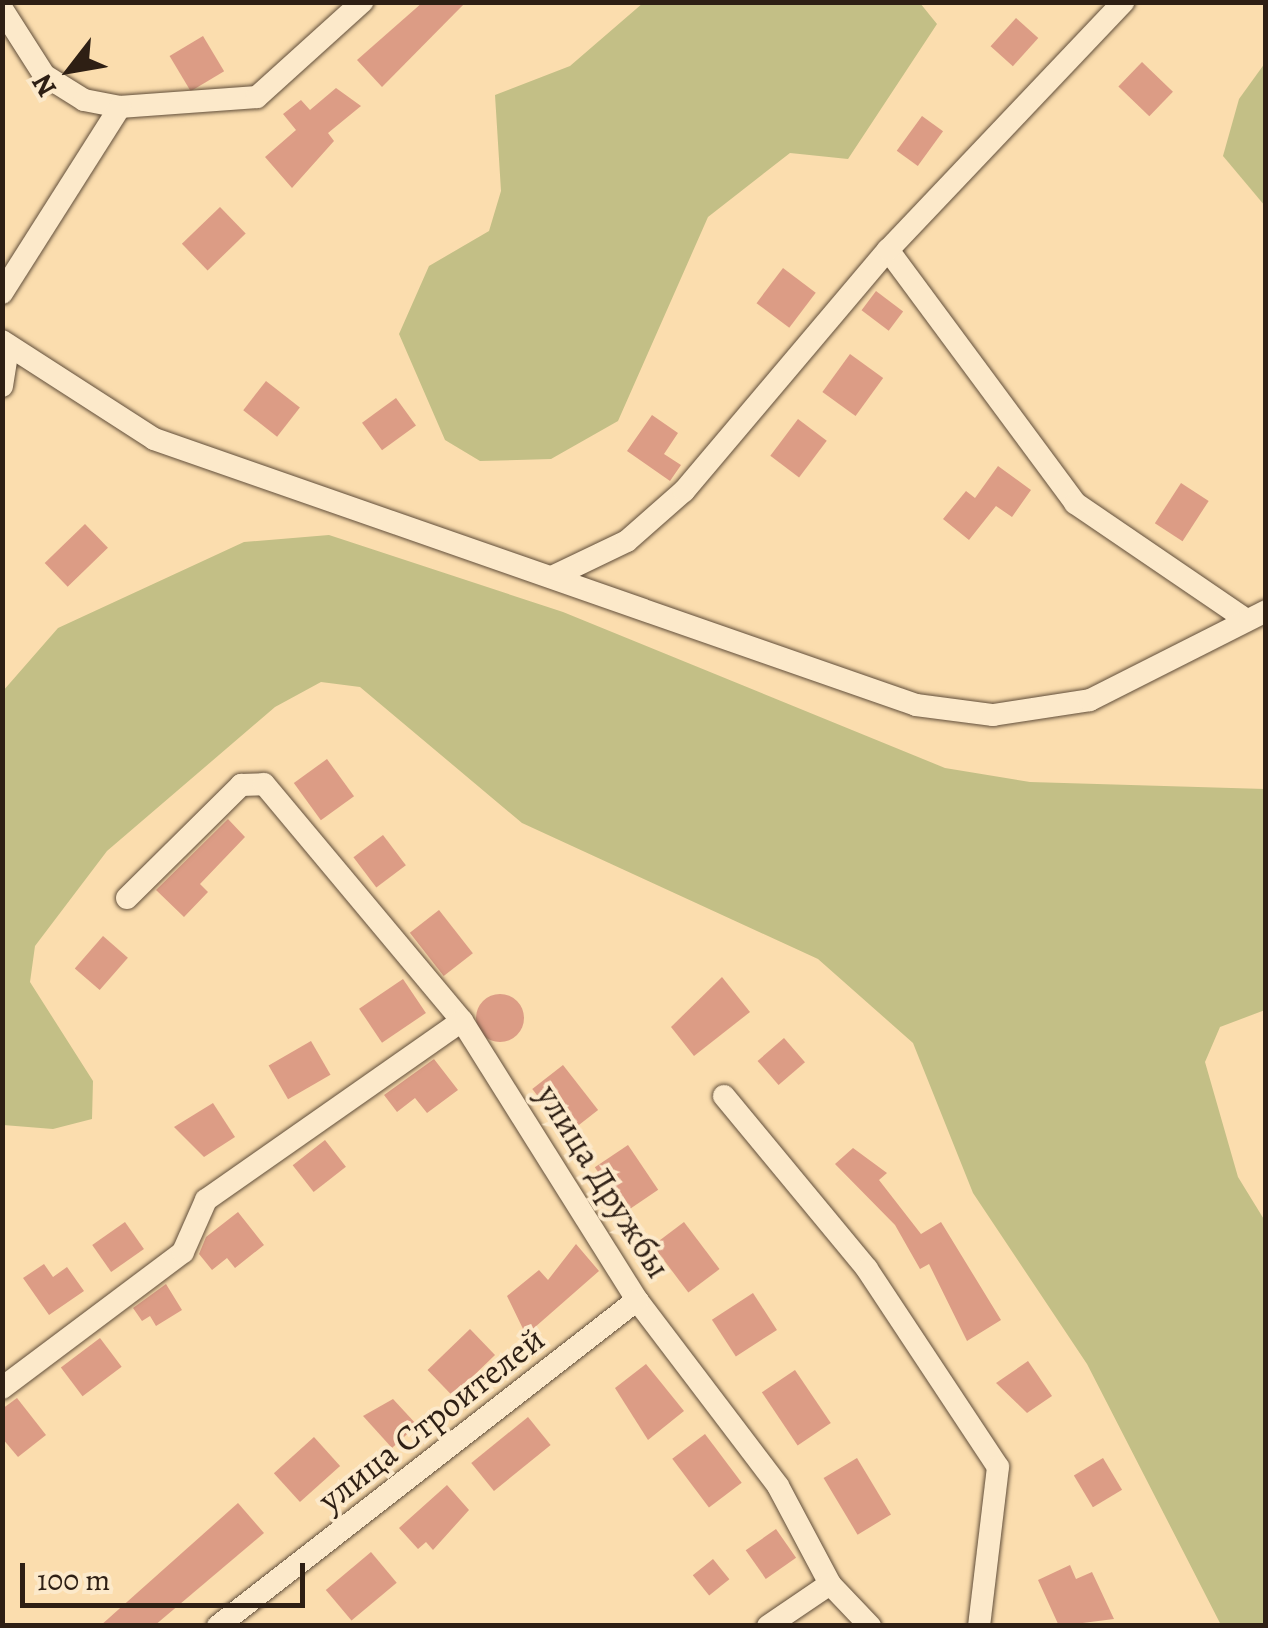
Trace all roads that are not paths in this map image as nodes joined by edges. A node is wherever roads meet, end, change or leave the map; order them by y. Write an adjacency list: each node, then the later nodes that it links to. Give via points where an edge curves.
1 (362, 2): 4 (street, via 257,97)
2 (1123, 2): 5 (street)
3 (2, 9): 4 (street, via 44,75 84,100)
4 (120, 106): 6 (street)
5 (888, 250): 9 (street, via 684,491 627,542); 10 (street, via 1075,503)
6 (2, 293)
7 (6, 345): 8 (street); 9 (street, via 154,439)
8 (2, 386)
9 (552, 577): 10 (street, via 806,671 916,705 993,715 1090,700)
10 (1255, 615)
11 (127, 898): 12 (street, улица Дружбы, via 240,786 264,784)
12 (462, 1021): 14 (street, улица Дружбы); 15 (street, via 206,1200 183,1252)
13 (724, 1096): 20 (street, via 867,1270 998,1468)
14 (638, 1300): 16 (street, улица Дружбы, via 778,1486); 17 (street, улица Строителей)
15 (2, 1388)
16 (830, 1584): 18 (street); 19 (street, улица Дружбы)
17 (218, 1626)
18 (768, 1626)
19 (870, 1626)
20 (978, 1626)

